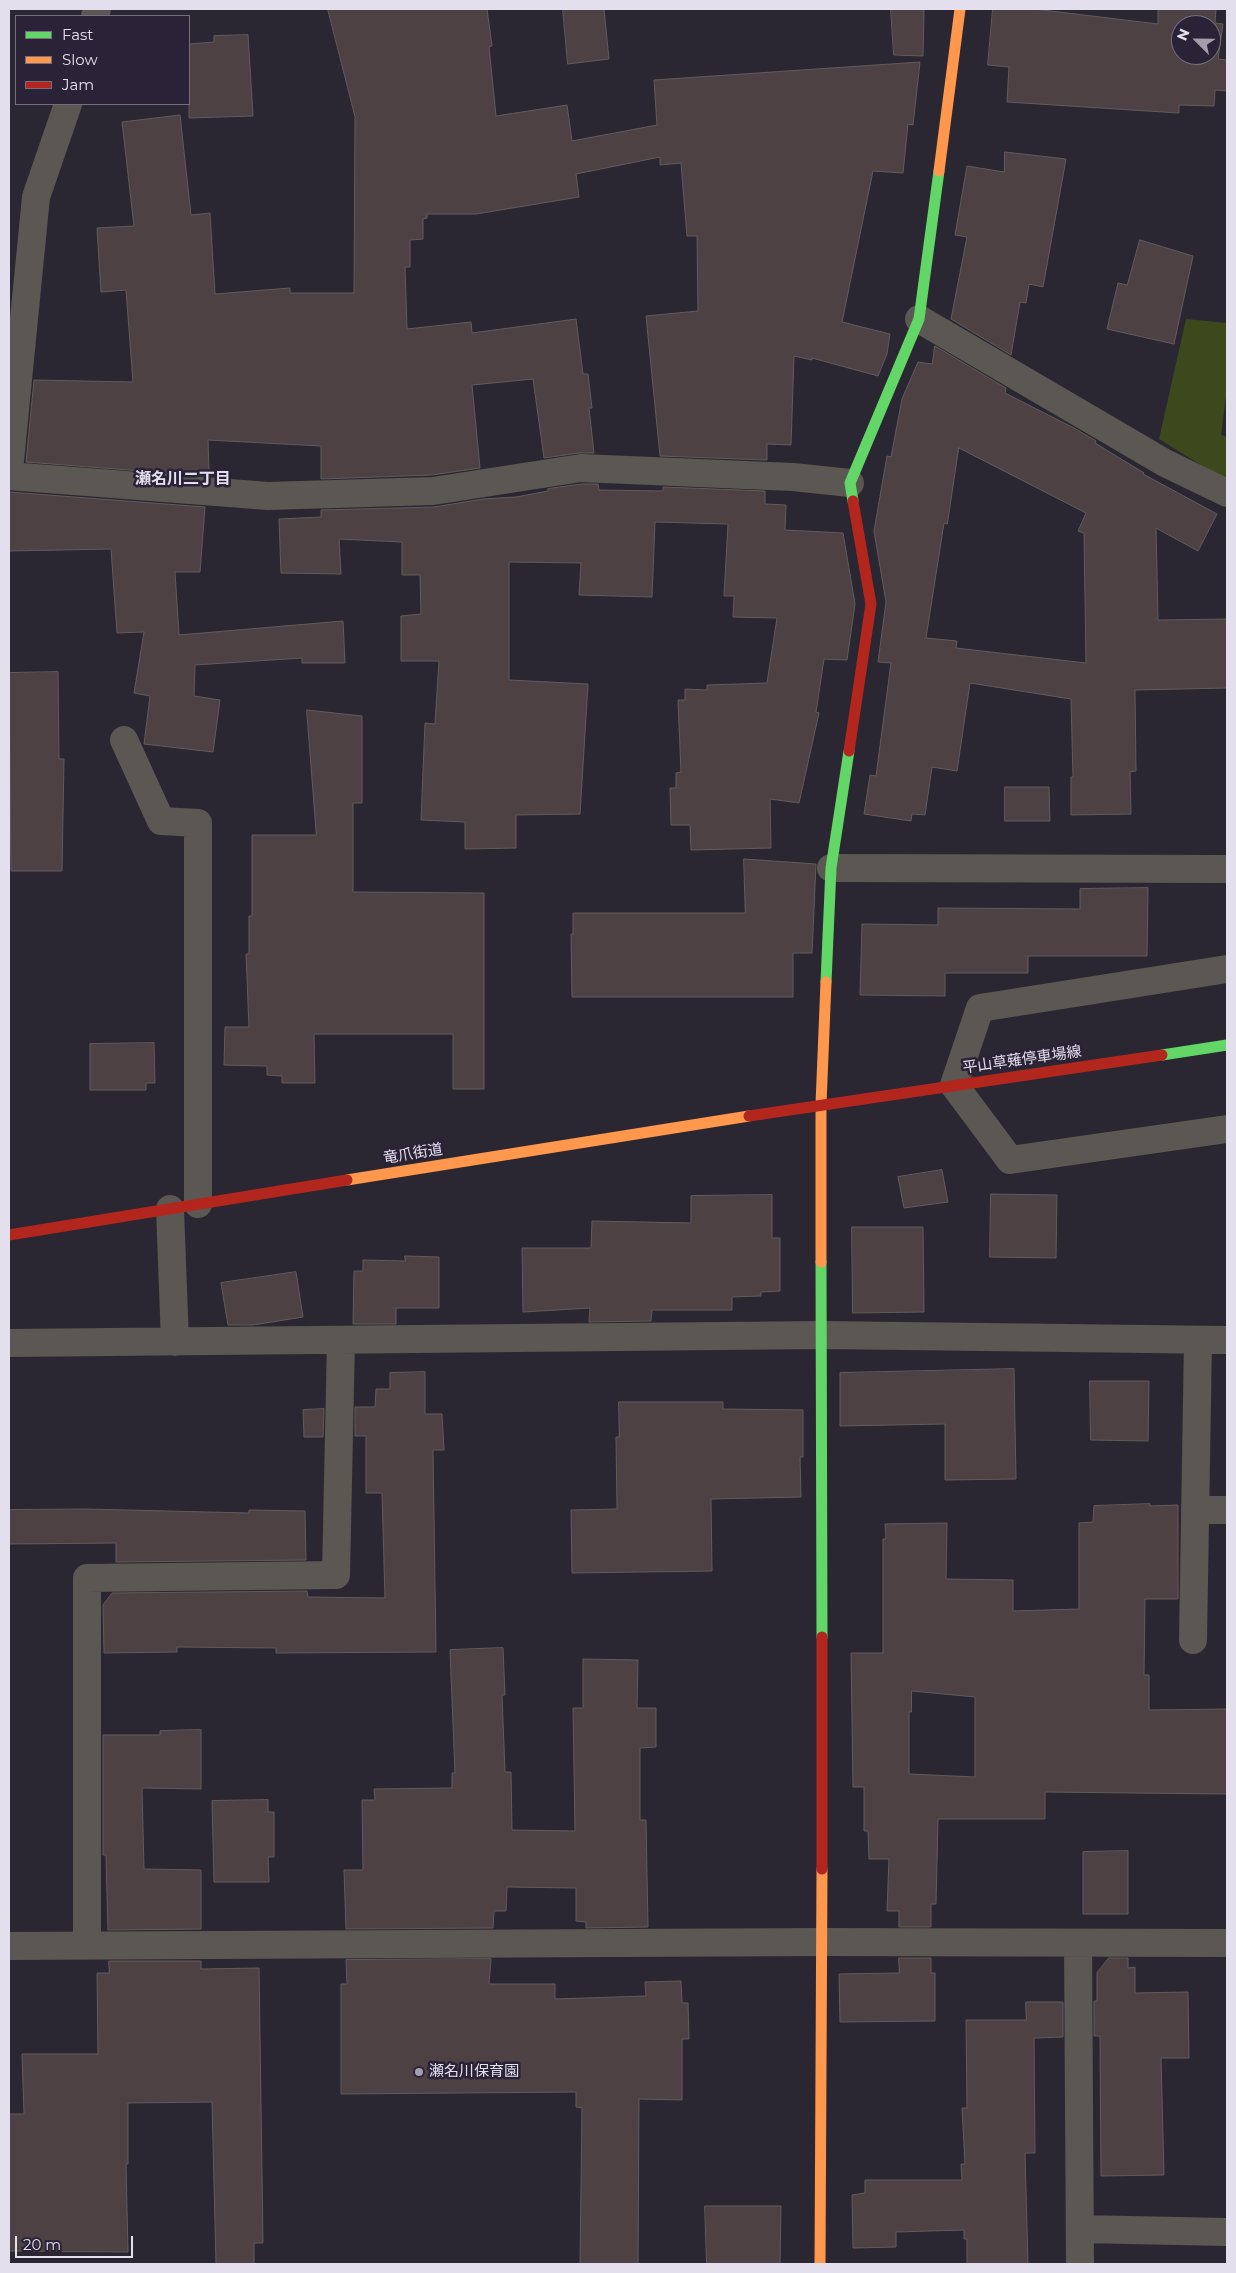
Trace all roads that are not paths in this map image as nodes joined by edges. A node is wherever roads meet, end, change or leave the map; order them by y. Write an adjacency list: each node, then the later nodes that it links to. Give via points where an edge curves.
1 (960, 9): 3 (street)
2 (68, 105): 4 (street, via 36,197)
3 (919, 318): 6 (street); 7 (street, via 1165,463)
4 (9, 471)
5 (9, 476): 6 (street, via 268,496 433,491 581,468 793,477)
6 (850, 484): 9 (street, via 871,604)
7 (1227, 493)
8 (124, 740): 16 (street, via 161,821 198,823)
9 (831, 868): 10 (street); 14 (street)
10 (1227, 869)
11 (1227, 969): 13 (street, via 980,1008)
12 (1227, 1045): 13 (street, 平山草薙停車場線)
13 (954, 1085): 14 (street, 平山草薙停車場線); 15 (street, via 1010,1160)
14 (821, 1104): 16 (street, 竜爪街道); 19 (street)
15 (1227, 1129)
16 (198, 1204): 17 (street, 竜爪街道)
17 (170, 1209): 18 (street, 竜爪街道); 23 (street)
18 (9, 1235)
19 (823, 1335): 20 (street); 21 (street); 28 (street)
20 (341, 1340): 23 (street); 31 (street, via 336,1575 86,1578)
21 (1198, 1340): 22 (street); 25 (street)
22 (1227, 1340)
23 (175, 1342): 24 (street)
24 (9, 1343)
25 (1195, 1510): 26 (street); 27 (street)
26 (1227, 1510)
27 (1193, 1640)
28 (822, 1942): 29 (street); 31 (street); 35 (street)
29 (1078, 1943): 30 (street); 33 (street)
30 (1227, 1943)
31 (86, 1945): 32 (street)
32 (9, 1946)
33 (1080, 2229): 34 (street); 36 (street)
34 (1227, 2232)
35 (820, 2264)
36 (1080, 2264)

